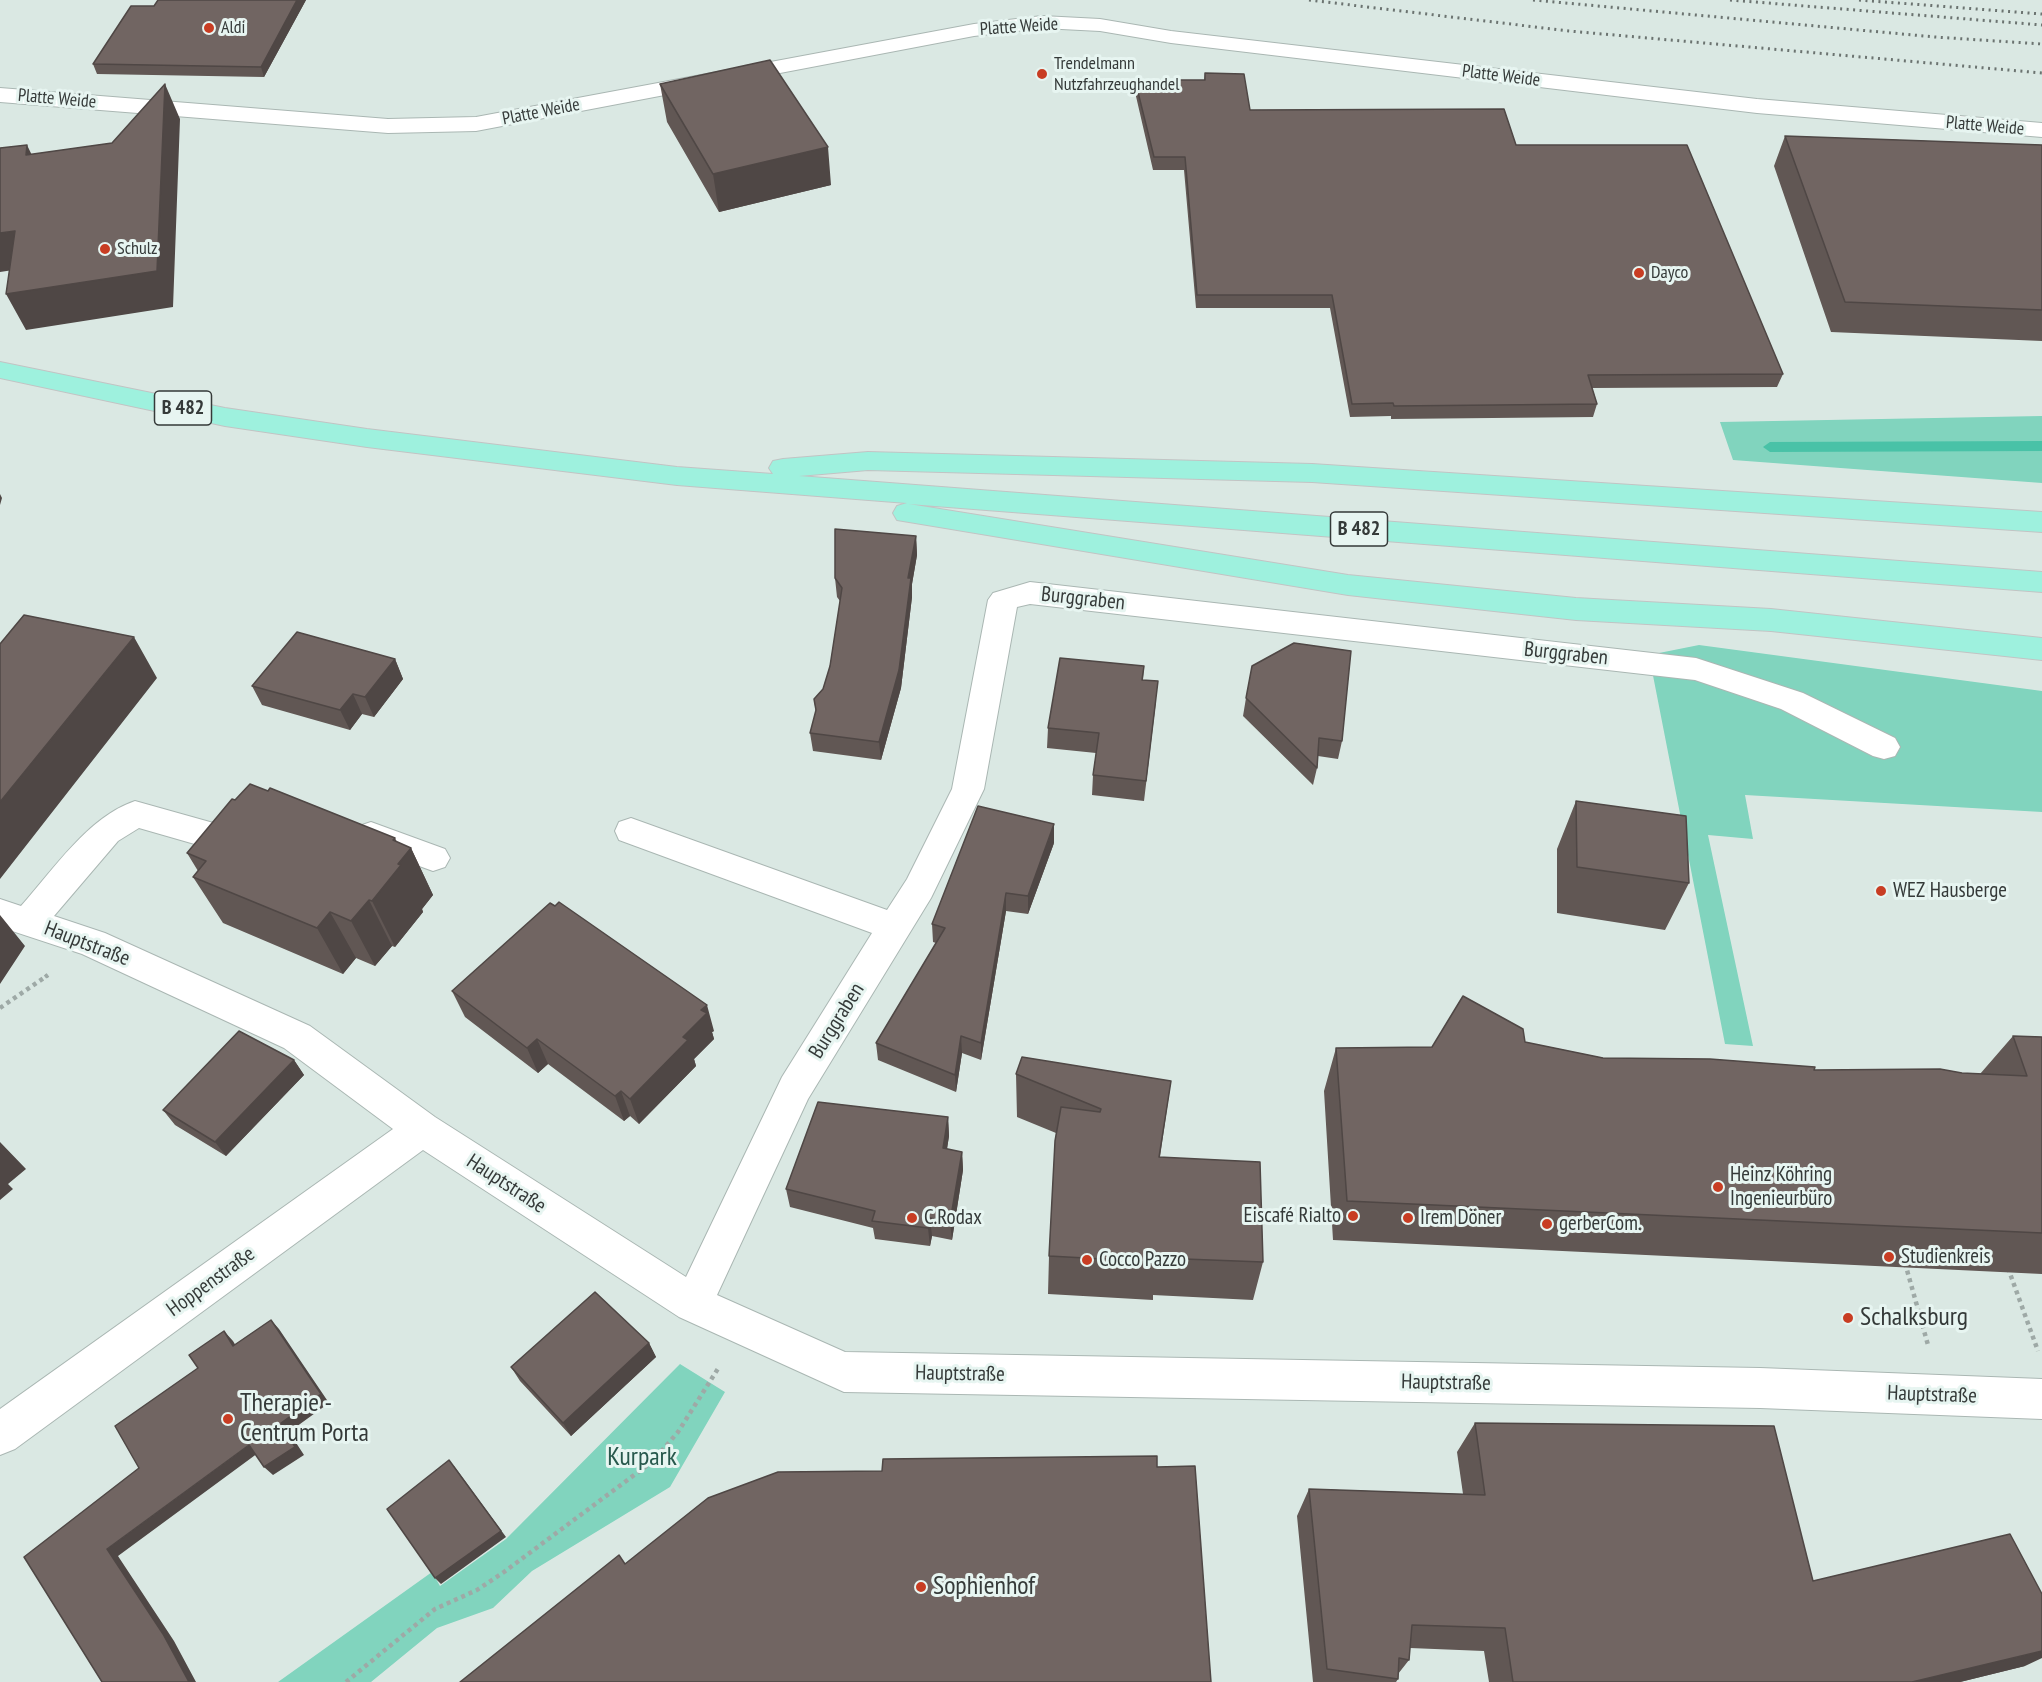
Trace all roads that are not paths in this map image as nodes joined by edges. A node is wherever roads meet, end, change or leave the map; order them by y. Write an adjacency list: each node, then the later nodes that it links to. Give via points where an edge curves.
1 (0, 95): 2 (street, Platte Weide, via 388,126 476,124 974,30 1041,22 1100,25 1172,37 1757,106)
2 (2042, 130)
3 (0, 370): 4 (main road, B 482, via 225,417)
4 (677, 476): 5 (main road, via 868,461 1312,473); 6 (main road, B 482); 7 (main road, via 1348,585 1576,609 1772,620)
5 (2042, 522)
6 (2042, 582)
7 (2042, 649)
8 (1884, 747): 14 (street, Burggraben, via 1792,701 1696,669 1030,593 1003,600 968,789)
9 (273, 814): 13 (street, via 219,838 135,814 106,832)
10 (347, 826): 12 (street)
11 (632, 831): 14 (street)
12 (433, 858)
13 (14, 917): 15 (street, Hauptstraße, via 93,943 297,1037)
14 (895, 927): 16 (street, Burggraben, via 795,1088)
15 (422, 1130): 16 (street, Hauptstraße); 18 (street, Hoppenstraße)
16 (693, 1304): 17 (street, Hauptstraße, via 844,1372 1748,1388)
17 (2042, 1399)
18 (0, 1434)

